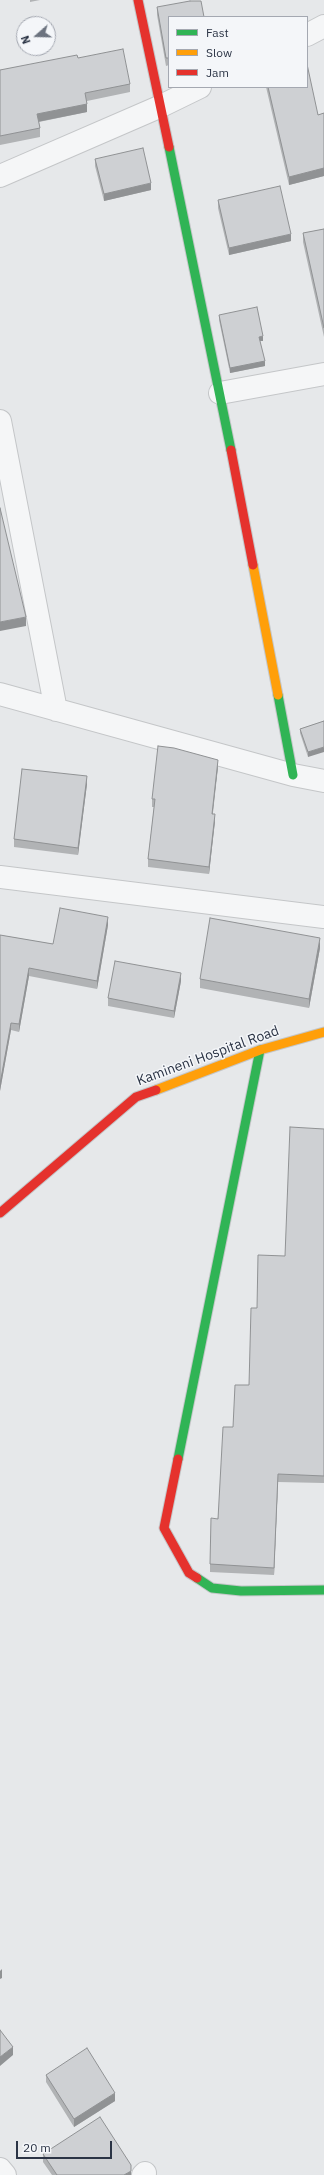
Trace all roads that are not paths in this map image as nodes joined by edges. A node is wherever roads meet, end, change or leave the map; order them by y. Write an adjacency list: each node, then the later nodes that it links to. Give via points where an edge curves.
1 (138, 0): 5 (street)
2 (324, 26): 3 (street)
3 (308, 34)
4 (198, 88): 5 (street)
5 (159, 107): 6 (street); 8 (street)
6 (0, 176)
7 (324, 374): 8 (street)
8 (220, 393): 12 (street)
9 (0, 421): 11 (street)
10 (0, 694): 11 (street)
11 (56, 710): 12 (street)
12 (293, 775): 13 (street)
13 (324, 781)
14 (0, 877): 15 (street)
15 (324, 917)
16 (324, 1032): 17 (street, Kamineni Hospital Road)
17 (260, 1050): 18 (street, Kamineni Hospital Road, via 136,1097); 19 (street, via 164,1528 189,1573 212,1588 241,1591)
18 (1, 1211)
19 (324, 1590)
20 (0, 2169): 21 (street)
21 (5, 2175)

